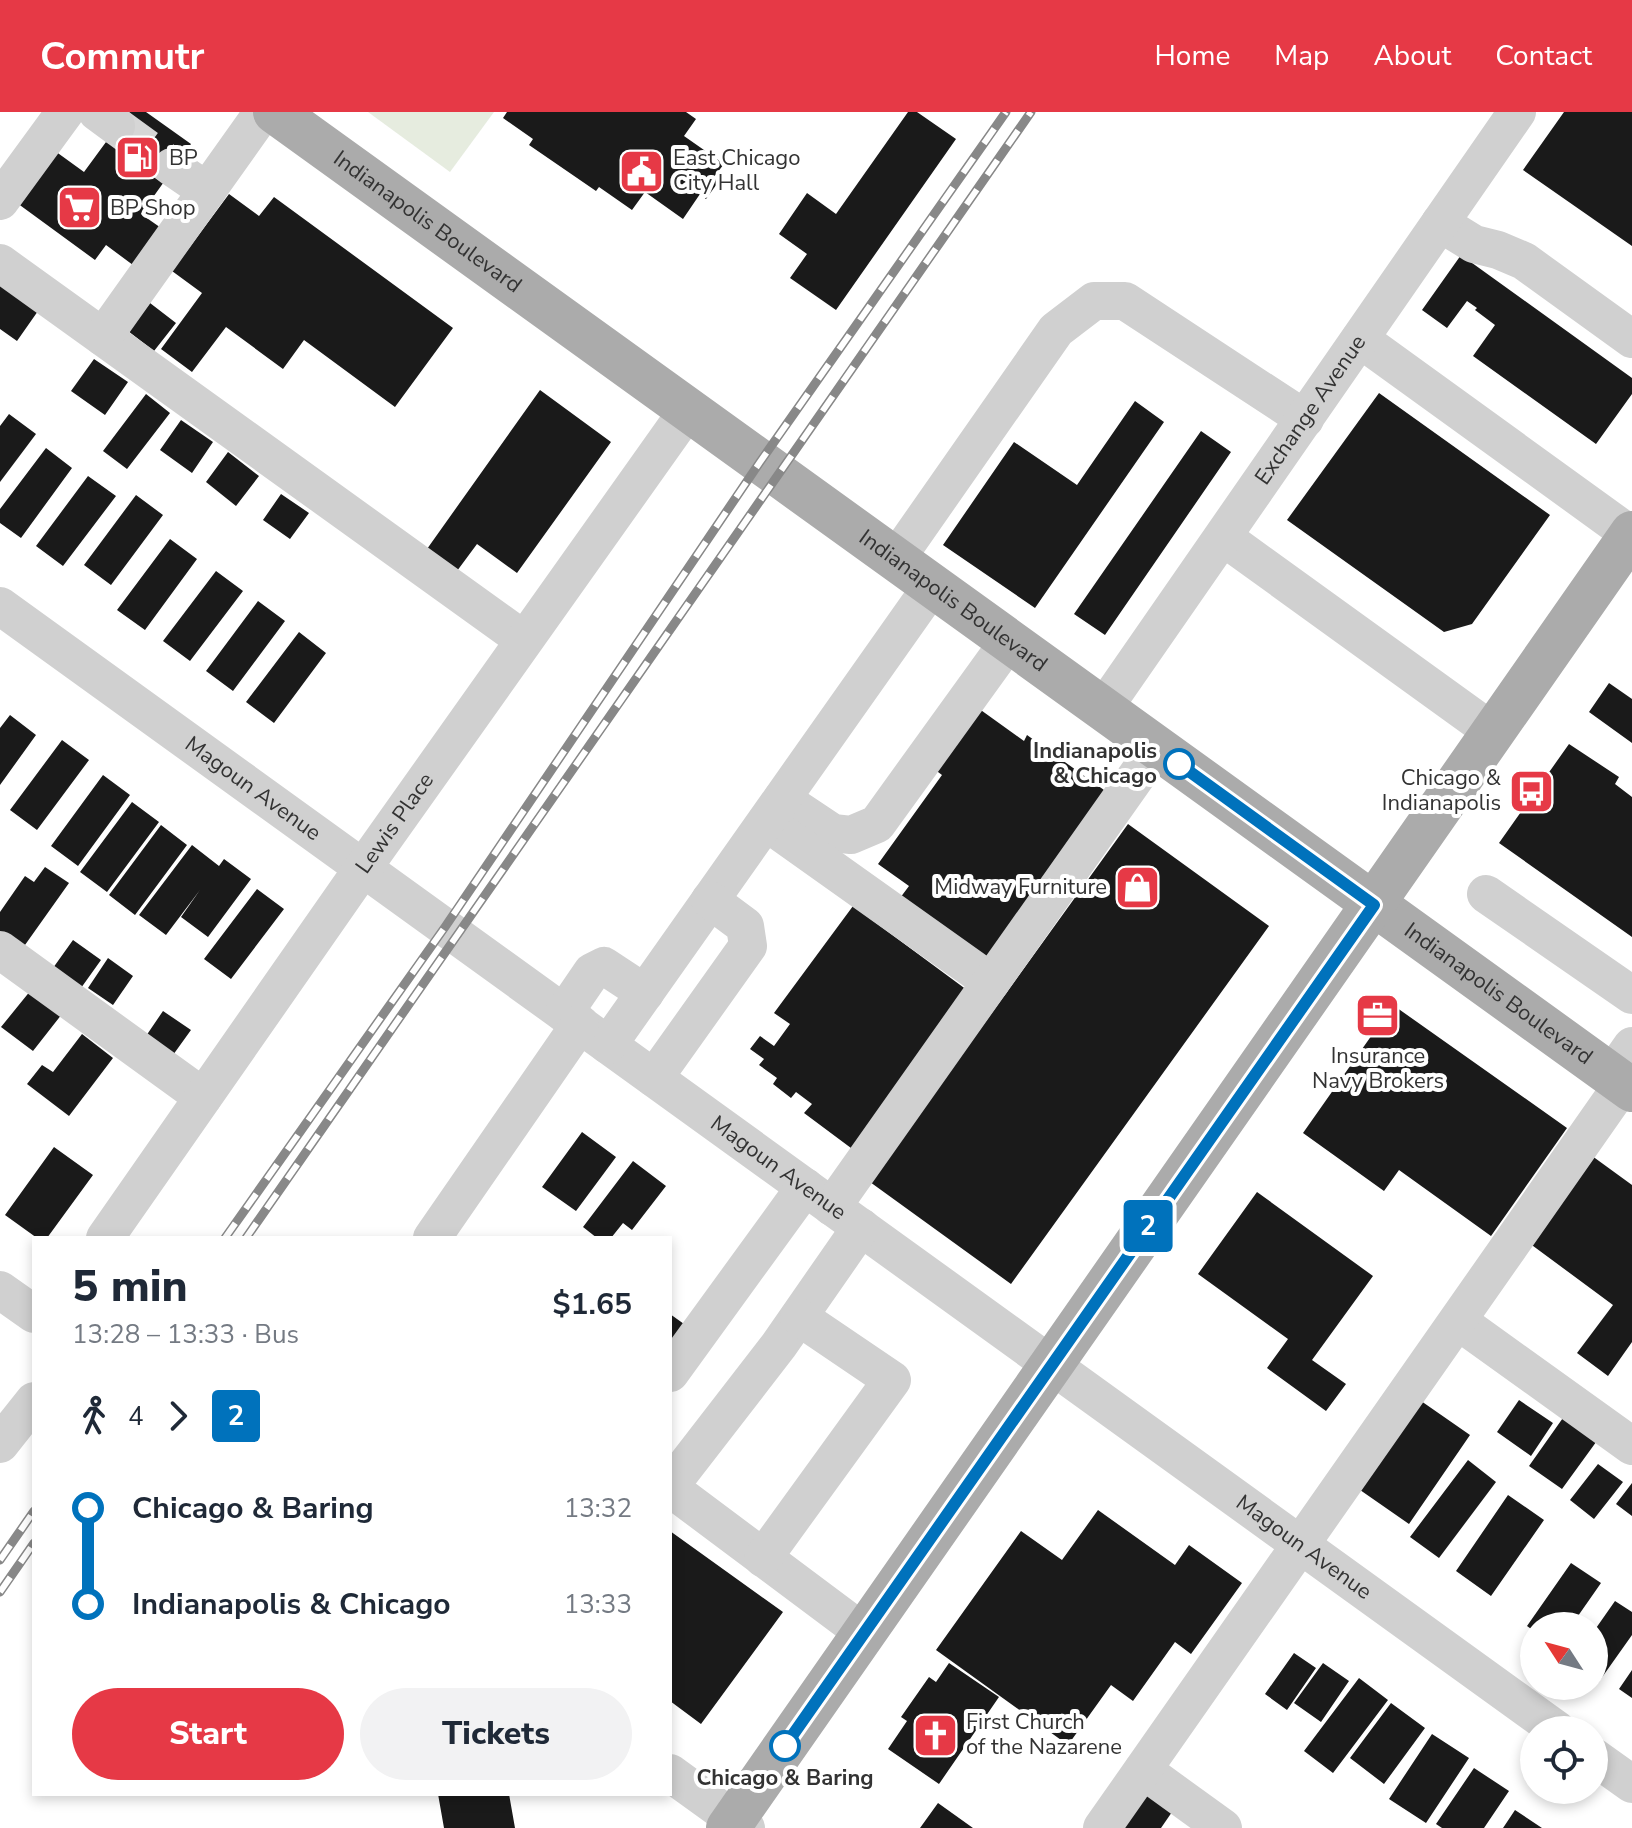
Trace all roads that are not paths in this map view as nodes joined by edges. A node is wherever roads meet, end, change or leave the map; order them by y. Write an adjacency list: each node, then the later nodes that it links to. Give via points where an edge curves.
1 (65, 112): 7 (street)
2 (263, 112): 6 (street)
3 (275, 112): 13 (main road, Indianapolis Boulevard)
4 (1517, 112): 8 (street, Exchange Avenue)
5 (172, 167): 6 (street)
6 (207, 191): 10 (street)
7 (0, 201)
8 (1440, 223): 11 (street, Exchange Avenue); 12 (street, via 1474,244 1524,261)
9 (0, 263): 10 (street)
10 (103, 337): 20 (street)
11 (1360, 339): 14 (street, Exchange Avenue); 15 (street)
12 (1632, 339)
13 (688, 410): 17 (main road, Indianapolis Boulevard); 20 (street, Lewis Place)
14 (1305, 419): 16 (street, Exchange Avenue); 17 (street, via 1125,301 1094,301 1056,330)
15 (1631, 534): 23 (main road)
16 (1223, 537): 22 (street, Exchange Avenue); 23 (street)
17 (896, 559): 18 (main road, Indianapolis Boulevard)
18 (932, 586): 21 (main road, Indianapolis Boulevard); 25 (street)
19 (0, 606): 26 (street, Magoun Avenue)
20 (524, 640): 26 (street, Lewis Place)
21 (1009, 641): 22 (main road, Indianapolis Boulevard); 25 (street, via 877,824 851,835 833,833)
22 (1103, 709): 24 (main road, Indianapolis Boulevard)
23 (1493, 732): 29 (main road)
24 (1157, 747): 29 (main road, Indianapolis Boulevard); 31 (street)
25 (774, 811): 28 (street); 31 (street)
26 (363, 868): 34 (street, Magoun Avenue); 37 (street, Lewis Place)
27 (1486, 894): 33 (street)
28 (710, 900): 32 (street); 36 (street, via 745,926 748,946)
29 (1374, 905): 35 (main road, Indianapolis Boulevard); 45 (main road)
30 (0, 950): 37 (street)
31 (991, 982): 38 (street)
32 (645, 993): 34 (street); 34 (street, via 604,966 592,972)
33 (1632, 995)
34 (584, 1027): 36 (street, Magoun Avenue); 40 (street)
35 (1624, 1074): 44 (street)
36 (654, 1078): 38 (street, Magoun Avenue)
37 (203, 1097): 39 (street, Lewis Place)
38 (833, 1207): 43 (street); 45 (street, Magoun Avenue); 46 (street)
39 (106, 1236)
40 (433, 1236)
41 (0, 1290): 42 (street)
42 (32, 1313)
43 (799, 1317): 50 (street); 53 (street, via 892,1380)
44 (1458, 1321): 49 (street); 52 (street)
45 (1051, 1364): 52 (street, Magoun Avenue); 54 (main road)
46 (672, 1371)
47 (32, 1404): 48 (street)
48 (0, 1444)
49 (1632, 1446)
50 (672, 1484)
51 (672, 1489): 53 (street)
52 (1300, 1545): 55 (street, Magoun Avenue); 57 (street)
53 (763, 1558): 54 (street)
54 (864, 1633): 60 (main road)
55 (1538, 1716)
56 (1608, 1767): 59 (street)
57 (1143, 1770): 61 (street); 62 (street)
58 (672, 1775): 60 (street)
59 (1632, 1784)
60 (736, 1825)
61 (1102, 1828)
62 (1223, 1828)

